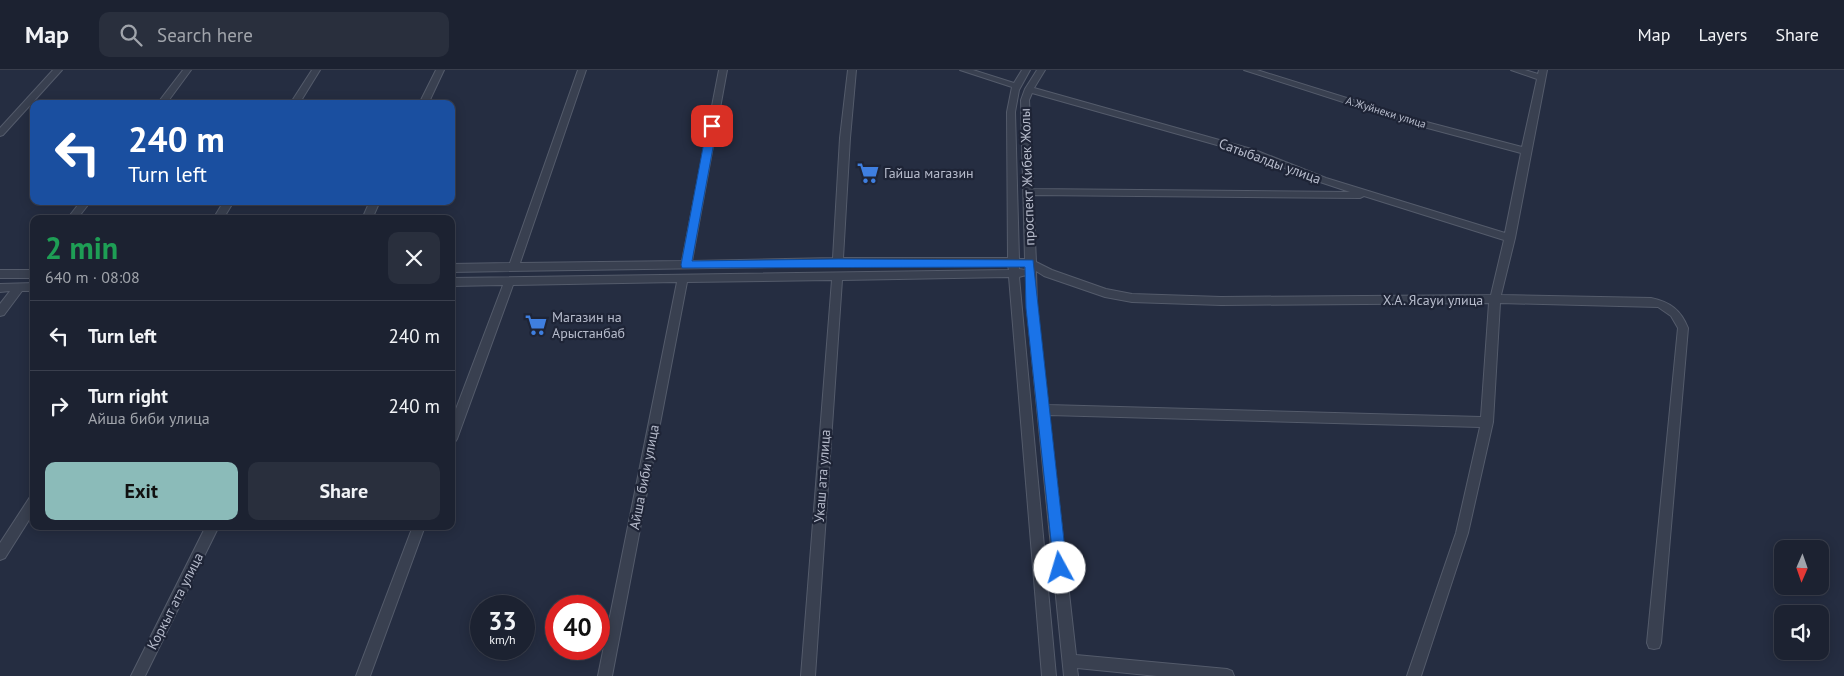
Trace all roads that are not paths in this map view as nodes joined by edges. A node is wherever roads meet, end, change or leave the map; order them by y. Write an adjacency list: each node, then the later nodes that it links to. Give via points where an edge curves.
1 (58, 70): 16 (street)
2 (187, 70): 18 (street)
3 (316, 70): 19 (street)
4 (440, 70): 20 (street)
5 (582, 70): 30 (street)
6 (722, 70): 29 (street)
7 (852, 70): 28 (street)
8 (964, 70): 14 (street)
9 (1026, 70): 14 (street, проспект Жибек Жолы)
10 (1041, 70): 15 (street, проспект Жибек Жолы)
11 (1248, 70): 22 (street, А.Жуйнеки улица, via 1408,120)
12 (1516, 70): 13 (street)
13 (1542, 73): 22 (street)
14 (1016, 86): 31 (street, проспект Жибек Жолы, via 1011,112)
15 (1028, 89): 23 (street, проспект Жибек Жолы, via 1025,100); 24 (street, Сатыбалды улица, via 1252,152)
16 (30, 100)
17 (30, 100): 21 (street)
18 (164, 100)
19 (297, 100)
20 (426, 100)
21 (0, 133)
22 (1525, 151): 27 (street)
23 (1028, 192): 24 (street); 33 (street, проспект Жибек Жолы)
24 (1371, 195): 27 (street, Сатыбалды улица)
25 (83, 205): 26 (street)
26 (75, 215)
27 (1510, 238): 43 (street)
28 (838, 262): 29 (street); 31 (street)
29 (686, 265): 30 (street)
30 (514, 267): 32 (street)
31 (1014, 267): 33 (street, Х.А. Ясауи улица); 36 (street); 58 (street, проспект Жибек Жолы)
32 (455, 268)
33 (1030, 268): 43 (street, Х.А. Ясауи улица, via 1105,293 1132,298 1221,301); 45 (street, проспект Жибек Жолы)
34 (30, 272): 35 (street)
35 (0, 274)
36 (837, 276): 37 (street); 57 (street, Укаш ата улица)
37 (683, 278): 39 (street); 56 (street, Айша биби улица)
38 (455, 282): 39 (street)
39 (509, 282): 47 (street)
40 (19, 287): 41 (street); 42 (street); 44 (street)
41 (30, 287)
42 (0, 288)
43 (1495, 299): 46 (street, Х.А. Ясауи улица); 52 (street, via 1651,302 1670,308 1680,319 1683,328)
44 (0, 312)
45 (1043, 410): 46 (street); 53 (street, проспект Жибек Жолы)
46 (1487, 422): 61 (street, Х.А. Ясауи улица, via 1462,533)
47 (455, 428)
48 (30, 507): 51 (street)
49 (210, 530): 54 (street, Коркыт ата улица)
50 (418, 530): 55 (street)
51 (0, 554)
52 (1654, 643)
53 (1070, 662): 59 (street, проспект Жибек Жолы); 60 (street)
54 (138, 676)
55 (363, 676)
56 (604, 676)
57 (808, 676)
58 (1049, 676)
59 (1072, 676)
60 (1227, 676)
61 (1414, 676)

